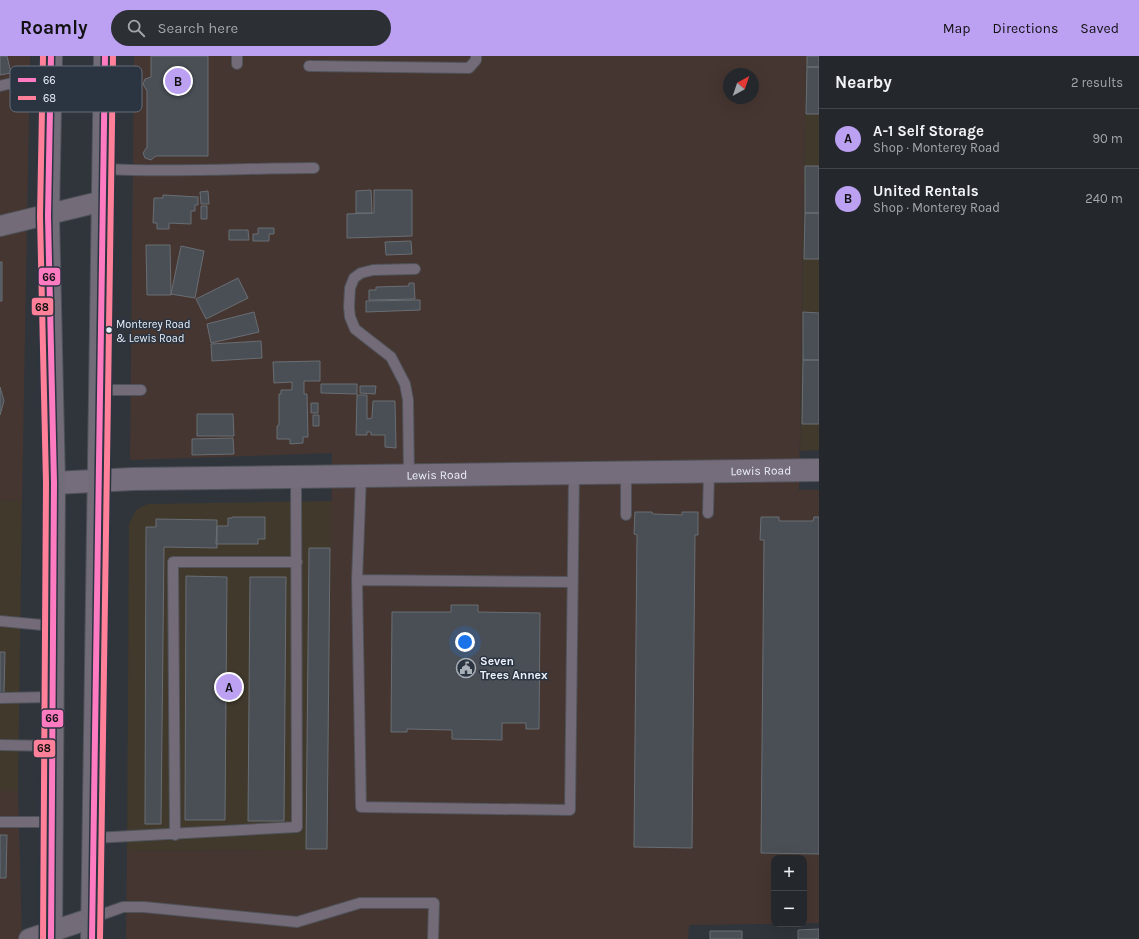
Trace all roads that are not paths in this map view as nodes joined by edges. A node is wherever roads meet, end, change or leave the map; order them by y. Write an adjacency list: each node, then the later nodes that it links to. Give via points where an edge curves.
1 (105, 56): 3 (main road)
2 (476, 56): 4 (lane, via 476,60 469,68)
3 (105, 66)
4 (309, 66)
5 (10, 82): 6 (lane)
6 (0, 86)
7 (50, 112): 12 (main road)
8 (105, 112): 10 (main road)
9 (314, 168): 10 (lane, via 174,171)
10 (104, 169): 11 (main road)
11 (103, 201): 12 (street); 15 (main road)
12 (48, 216): 13 (street); 25 (main road)
13 (0, 226)
14 (415, 269): 22 (lane, via 373,270 360,273 354,278 350,288 349,307 355,329 391,357 405,384 408,400)
15 (101, 390): 16 (lane); 24 (main road)
16 (141, 390)
17 (819, 470): 19 (street, Lewis Road)
18 (626, 472): 19 (street, Lewis Road); 20 (street, Lewis Road); 27 (lane)
19 (709, 472): 26 (lane)
20 (574, 474): 22 (street, Lewis Road); 30 (lane)
21 (361, 476): 22 (street, Lewis Road); 23 (street, Lewis Road); 29 (lane)
22 (409, 476)
23 (296, 477): 24 (street, Lewis Road); 28 (lane)
24 (99, 481): 25 (street, Lewis Road); 40 (main road)
25 (54, 483): 32 (main road)
26 (708, 513)
27 (626, 515)
28 (297, 562): 39 (lane, via 297,827); 39 (lane, via 173,562)
29 (357, 580): 30 (lane); 30 (lane, via 361,807 570,810)
30 (573, 582)
31 (0, 621): 32 (lane)
32 (53, 626): 33 (main road)
33 (52, 697): 34 (lane); 36 (main road)
34 (0, 698)
35 (0, 745): 36 (lane)
36 (52, 746): 38 (main road)
37 (0, 822): 38 (lane)
38 (52, 822): 42 (main road)
39 (175, 835): 40 (lane)
40 (94, 838): 41 (main road)
41 (92, 918): 42 (street); 44 (main road); 45 (lane, via 123,907 144,907 297,922 360,903 434,903)
42 (51, 935): 43 (street)
43 (29, 939)
44 (92, 939)
45 (433, 939)

